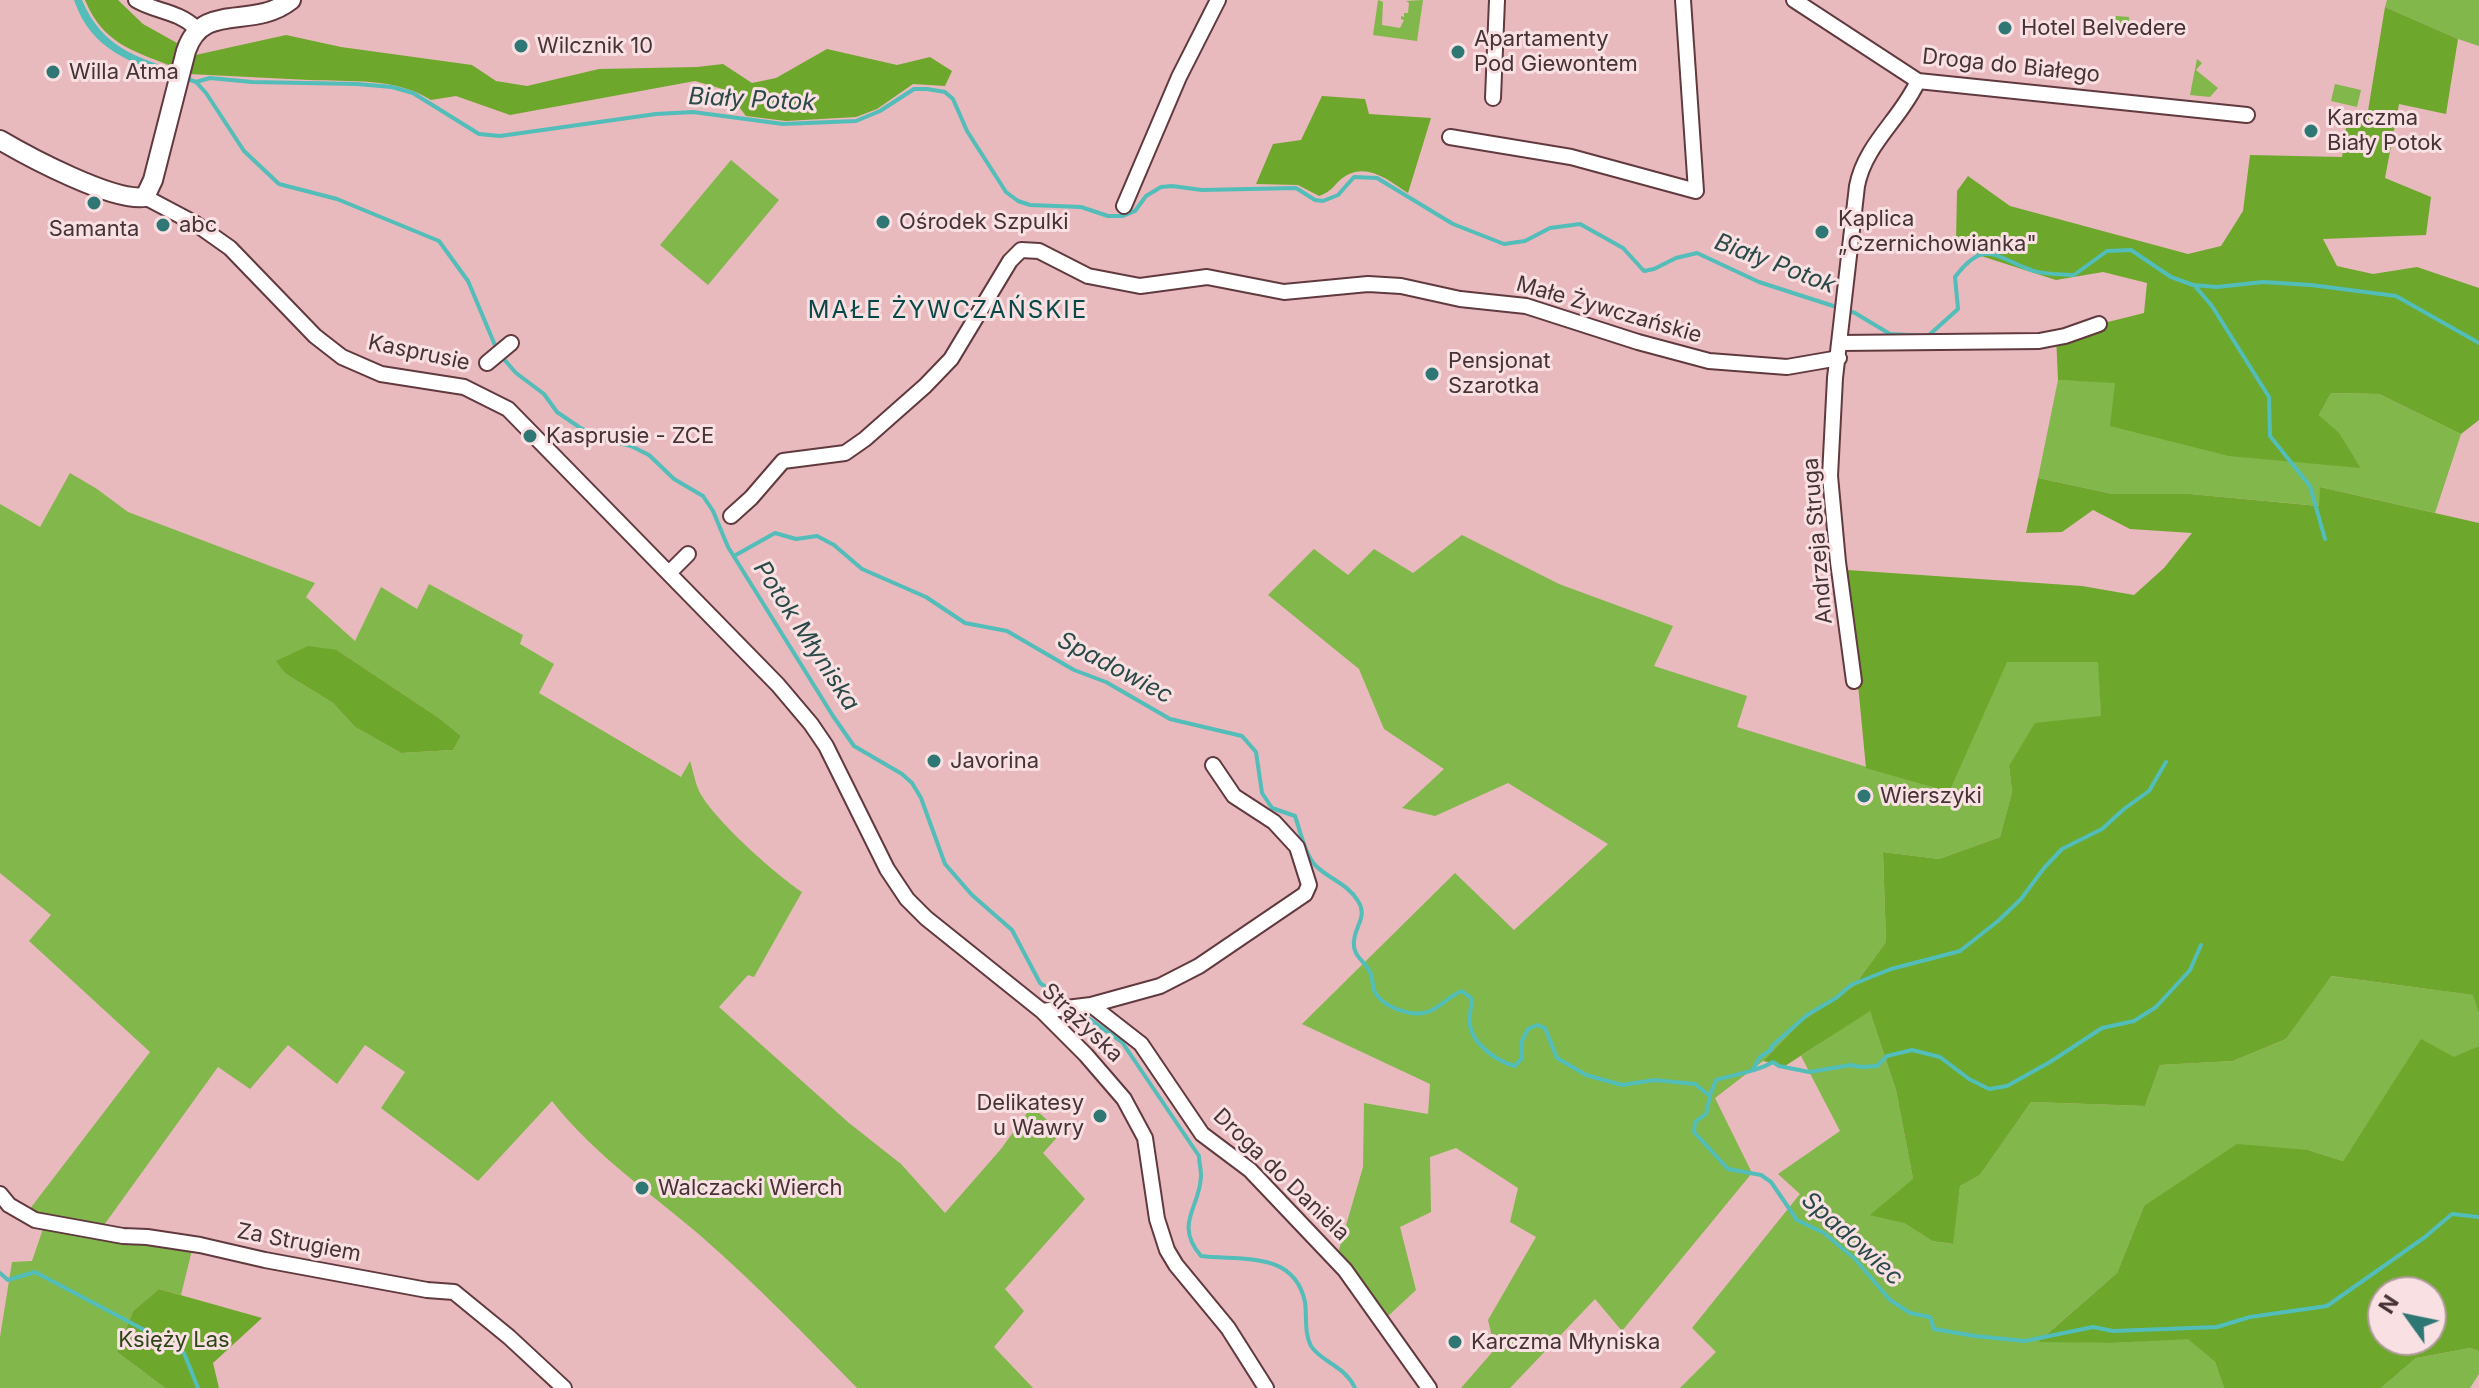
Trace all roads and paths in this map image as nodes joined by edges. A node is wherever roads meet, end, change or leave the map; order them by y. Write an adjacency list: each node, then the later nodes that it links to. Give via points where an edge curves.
1 (136, 0): 7 (street, via 178,14)
2 (291, 0): 7 (street, via 269,12 212,18)
3 (1218, 0): 14 (street)
4 (1497, 0): 9 (street)
5 (1683, 0): 11 (street, via 1696,191 1571,157)
6 (1794, 0): 8 (street, Droga do Białego)
7 (196, 28): 13 (street)
8 (1918, 81): 10 (street, Droga do Białego); 17 (street, Andrzeja Struga, via 1861,164)
9 (1493, 98)
10 (2247, 115)
11 (1450, 137)
12 (0, 140): 13 (street, Kasprusie, via 75,178)
13 (145, 197): 21 (street, Kasprusie, via 230,248 342,357 381,374 460,385 505,406)
14 (1124, 206)
15 (2099, 324): 17 (street, Małe Żywczańskie, via 2039,341)
16 (511, 343): 18 (street)
17 (1840, 350): 19 (street, Małe Żywczańskie, via 1787,367 1709,361 1526,306 1368,284 1284,292 1207,277 1140,286 1088,276 1039,251 1021,250 951,359 925,386 845,453 783,461); 22 (street, Andrzeja Struga, via 1830,476)
18 (487, 363)
19 (731, 516)
20 (688, 554): 21 (street)
21 (669, 573): 23 (street, Kasprusie)
22 (1854, 681)
23 (811, 724): 26 (street, Strążyska, via 907,899)
24 (1213, 765): 25 (street, via 1234,796 1274,822 1297,847 1309,885 1305,894 1199,966 1160,986)
25 (1087, 1005): 26 (street); 30 (street, Droga do Daniela, via 1141,1044 1202,1134 1250,1170 1345,1270)
26 (1042, 1011): 28 (street, Strążyska, via 1133,1111 1146,1144 1167,1250 1228,1328)
27 (0, 1194): 29 (street, Za Strugiem, via 35,1220 454,1292)
28 (1264, 1387)
29 (564, 1388)
30 (1429, 1388)

